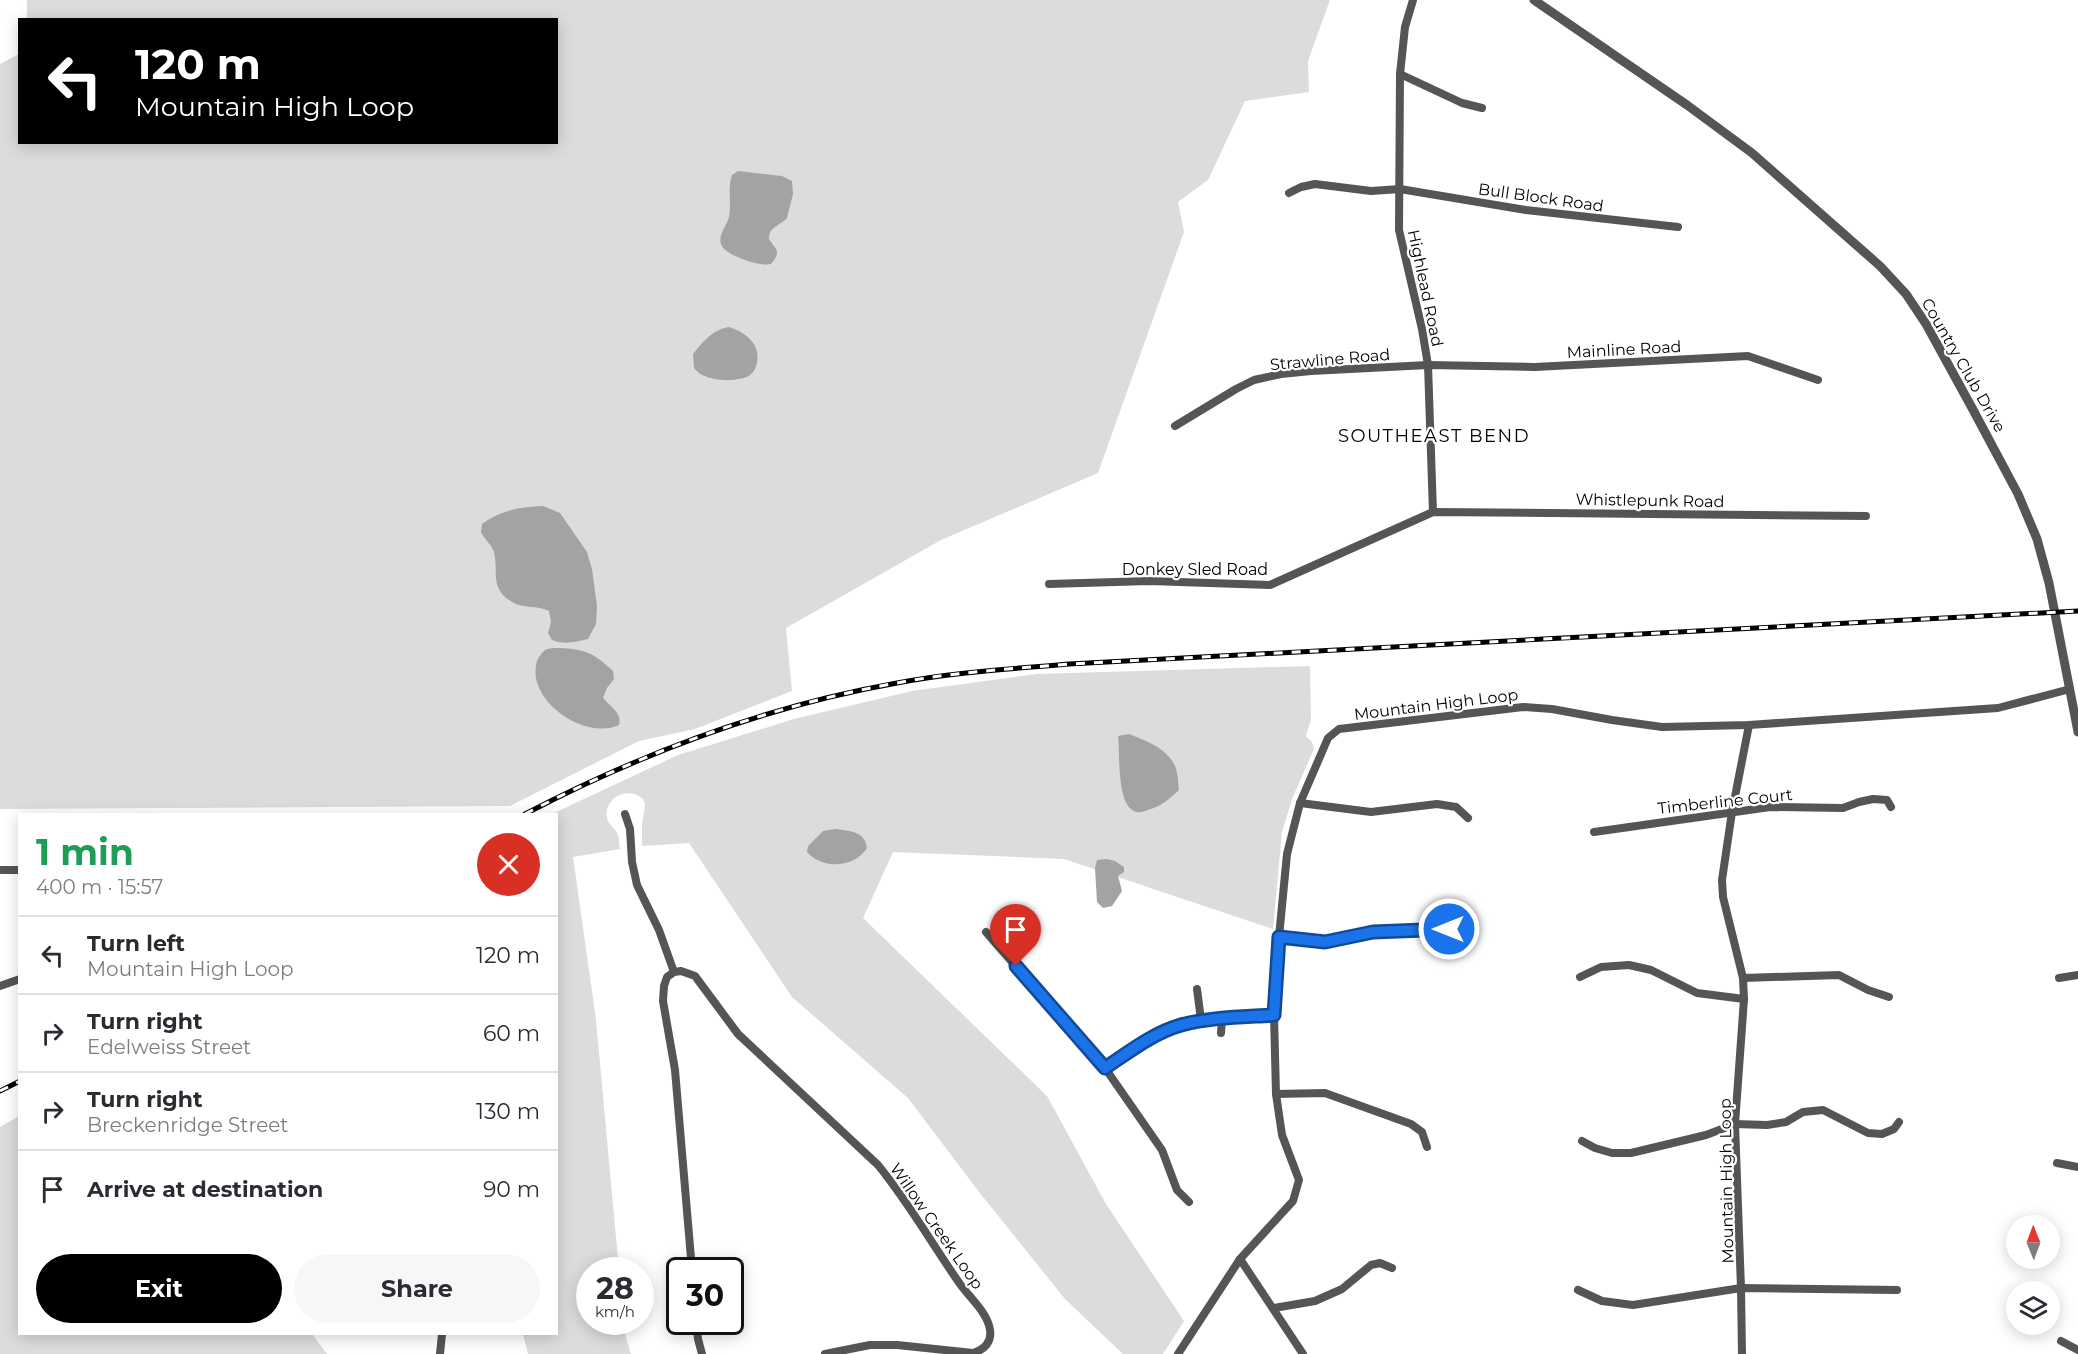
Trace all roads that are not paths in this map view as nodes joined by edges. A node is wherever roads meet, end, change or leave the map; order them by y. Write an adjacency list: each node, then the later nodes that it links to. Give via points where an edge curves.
1 (1413, 0): 3 (street, Highlead Road, via 1405,27)
2 (1533, 0): 14 (street, Country Club Drive, via 1752,153 1905,294 1926,324 2026,512 2049,582)
3 (1400, 74): 4 (street, via 1462,103); 5 (street, Highlead Road)
4 (1482, 108)
5 (1400, 189): 6 (street, Bull Block Road, via 1371,191 1315,184); 7 (street, Bull Block Road, via 1526,210); 8 (street, Highlead Road, via 1400,230)
6 (1289, 193)
7 (1678, 227)
8 (1428, 365): 9 (street, Mainline Road, via 1535,367 1748,356); 10 (street, Strawline Road, via 1311,371 1254,380); 11 (street, Highlead Road)
9 (1818, 380)
10 (1175, 426)
11 (1433, 512): 12 (street, Whistlepunk Road); 13 (street, Donkey Sled Road, via 1270,585 1149,581)
12 (1866, 516)
13 (1049, 584)
14 (2070, 689): 15 (street, Mountain High Loop, via 1998,708); 16 (street, Country Club Drive)
15 (1749, 725): 17 (street, Mountain High Loop, via 1662,727 1523,707 1339,729 1328,738); 19 (street, Mountain High Loop)
16 (2078, 732)
17 (1300, 803): 21 (street, via 1371,812 1437,804 1456,807); 27 (street, Mountain High Loop, via 1287,854)
18 (1891, 807): 19 (street, Timberline Court, via 1887,800 1873,799 1843,808 1770,807)
19 (1732, 812): 22 (street, Timberline Court); 31 (street, Mountain High Loop, via 1723,897)
20 (625, 814): 28 (street, via 638,885)
21 (1468, 818)
22 (1594, 832)
23 (0, 870): 24 (street)
24 (18, 870)
25 (1449, 929): 27 (street, via 1373,932 1325,942)
26 (986, 932): 42 (street)
27 (1279, 937): 38 (street, Mountain High Loop)
28 (674, 972): 51 (street, via 667,977 663,1001 675,1070); 64 (street, Willow Creek Loop, via 695,976 738,1034 878,1165 988,1321 991,1331 986,1347 973,1353 870,1345)
29 (2078, 975): 32 (street)
30 (1580, 977): 37 (street, via 1601,967 1629,965 1651,970 1697,993)
31 (1743, 978): 36 (street, via 1839,975); 37 (street, Mountain High Loop)
32 (2059, 978)
33 (18, 980): 34 (street)
34 (0, 986)
35 (1197, 989): 40 (street)
36 (1888, 997)
37 (1744, 999): 45 (street, Mountain High Loop)
38 (1274, 1015): 39 (street); 43 (street, Mountain High Loop)
39 (1222, 1018): 40 (street); 41 (street)
40 (1201, 1020): 42 (street, via 1150,1038)
41 (1221, 1033)
42 (1105, 1068): 50 (street, via 1162,1150 1177,1190)
43 (1276, 1094): 47 (street, via 1325,1093 1411,1124 1422,1132); 52 (street, Mountain High Loop, via 1282,1135 1299,1180 1293,1201)
44 (1899, 1122): 45 (street, via 1882,1134 1868,1133 1823,1110 1803,1112 1786,1122)
45 (1735, 1124): 46 (street, via 1631,1153 1603,1150); 54 (street, Mountain High Loop)
46 (1582, 1141)
47 (1427, 1147)
48 (2056, 1163): 49 (street)
49 (2078, 1167)
50 (1189, 1202)
51 (691, 1257)
52 (1239, 1259): 57 (street); 65 (street, Mountain High Loop)
53 (1392, 1268): 57 (street, via 1380,1263 1371,1265 1342,1289 1315,1301)
54 (1741, 1288): 55 (street, via 1633,1305 1602,1301); 56 (street); 67 (street, Mountain High Loop)
55 (1578, 1290)
56 (1897, 1290)
57 (1274, 1308): 66 (street)
58 (442, 1335): 62 (street)
59 (697, 1335): 63 (street)
60 (2061, 1341): 61 (street)
61 (2078, 1350)
62 (440, 1354)
63 (702, 1354)
64 (825, 1354)
65 (1178, 1354)
66 (1303, 1354)
67 (1742, 1354)

